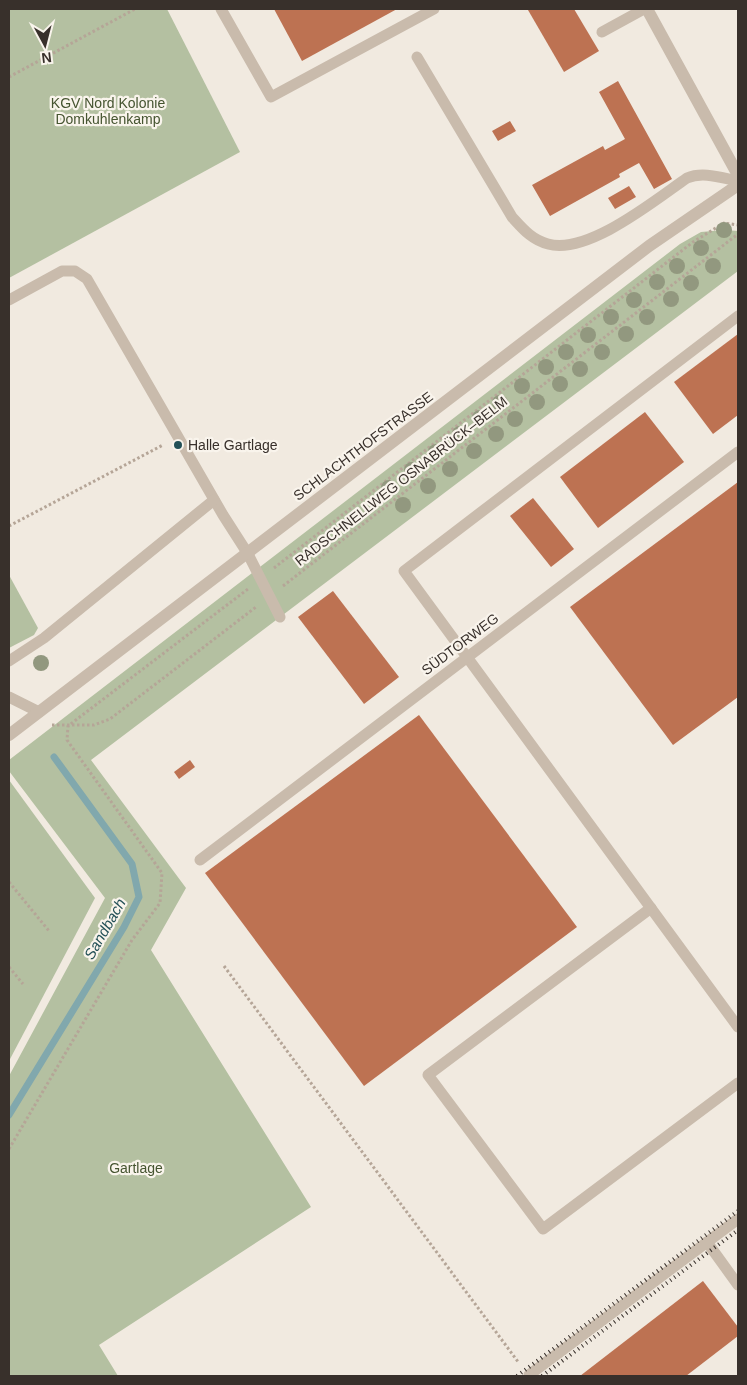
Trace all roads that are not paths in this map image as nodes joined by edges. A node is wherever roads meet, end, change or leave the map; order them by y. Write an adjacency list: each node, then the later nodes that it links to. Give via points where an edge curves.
1 (221, 9): 2 (lane, via 271,97)
2 (434, 9)
3 (646, 9): 4 (lane); 6 (street)
4 (602, 32)
5 (417, 57): 7 (lane, via 512,217 527,234 549,244 576,245 620,224 695,174)
6 (738, 174)
7 (738, 181)
8 (738, 185): 13 (street, SCHLACHTHOFSTRASSE, via 649,246)
9 (9, 300): 12 (lane, via 62,272 76,271 86,279)
10 (738, 316): 15 (lane, via 404,571)
11 (738, 452): 15 (lane, SÜDTORWEG)
12 (214, 500): 13 (lane); 16 (lane, via 44,638)
13 (248, 554): 14 (lane); 18 (street, SCHLACHTHOFSTRASSE)
14 (280, 616)
15 (467, 657): 20 (lane, SÜDTORWEG); 21 (lane)
16 (9, 661)
17 (9, 697): 18 (lane)
18 (39, 712): 19 (street, SCHLACHTHOFSTRASSE)
19 (9, 735)
20 (200, 860)
21 (651, 908): 22 (lane); 23 (lane, via 428,1075 543,1228)
22 (738, 1027)
23 (738, 1083)
24 (738, 1219): 25 (lane)
25 (707, 1242): 26 (lane); 27 (lane)
26 (738, 1285)
27 (529, 1376)

